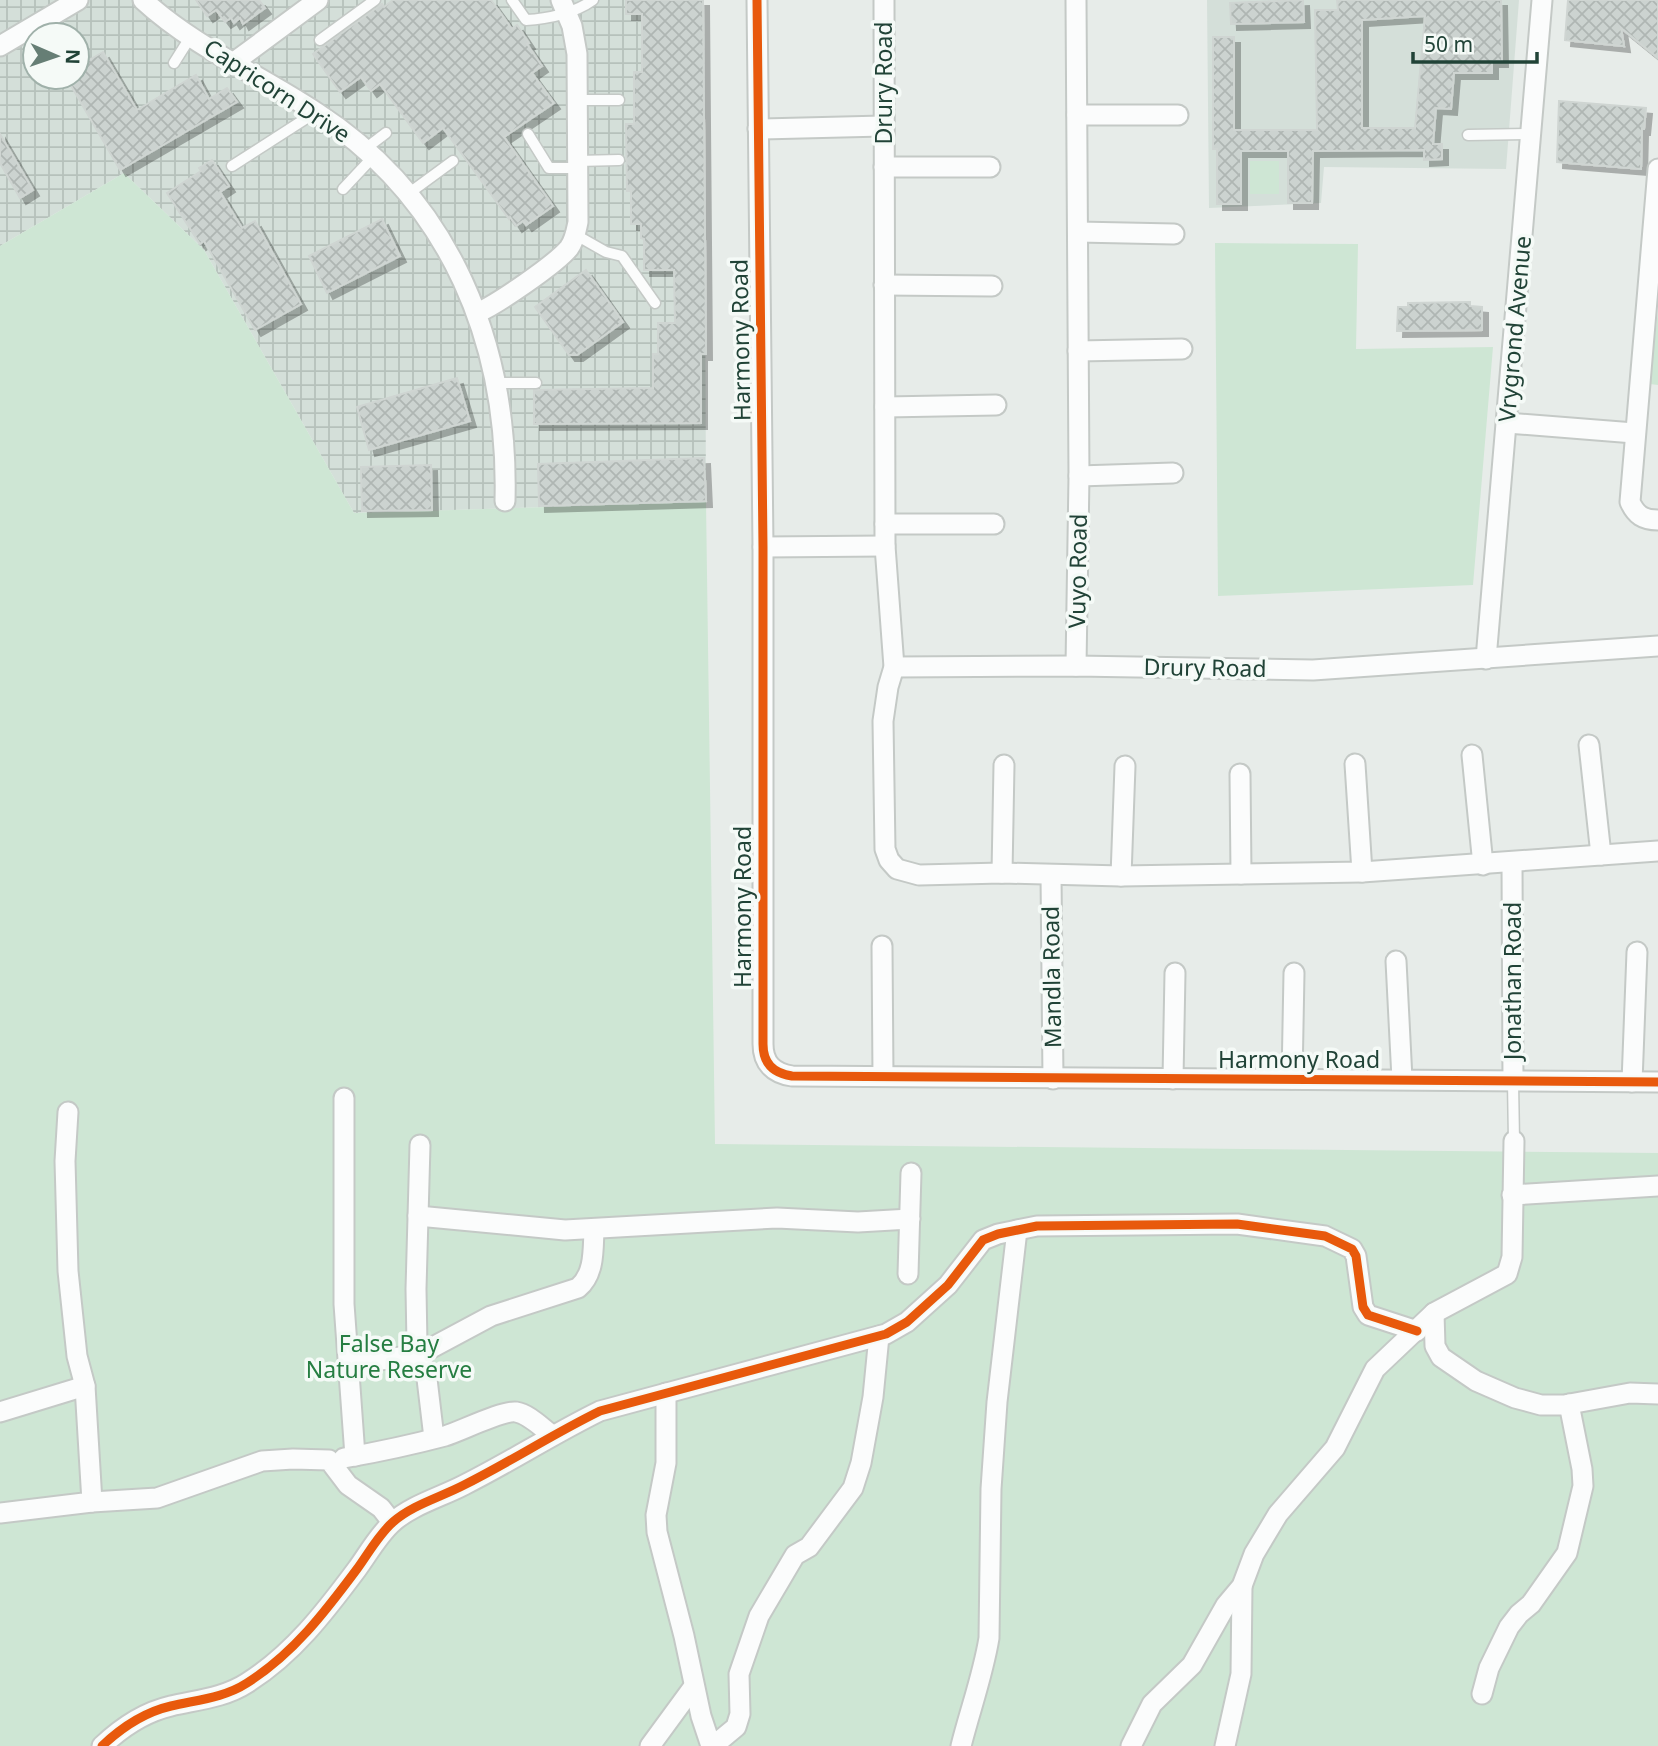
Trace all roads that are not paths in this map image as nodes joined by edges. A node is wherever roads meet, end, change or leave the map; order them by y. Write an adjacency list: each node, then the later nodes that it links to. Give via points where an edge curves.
1 (78, 0): 14 (street)
2 (144, 0): 12 (street, Capricorn Drive)
3 (318, 0): 16 (street)
4 (375, 0): 13 (lane)
5 (512, 0): 11 (lane, via 526,20 542,19)
6 (593, 0): 11 (lane)
7 (757, 0): 23 (street, Harmony Road)
8 (884, 0): 22 (street, Drury Road)
9 (1076, 0): 20 (street, Vuyo Road)
10 (1542, 0): 25 (street, Vrygrond Avenue)
11 (564, 6): 17 (street, via 577,54)
12 (191, 36): 15 (lane); 16 (street, Capricorn Drive)
13 (320, 40)
14 (0, 46)
15 (174, 63)
16 (233, 63): 19 (street, Capricorn Drive)
17 (577, 100): 18 (lane); 31 (street)
18 (619, 100)
19 (316, 112): 28 (street, Capricorn Drive); 32 (lane)
20 (1077, 115): 21 (street); 38 (street, Vuyo Road)
21 (1178, 115)
22 (883, 126): 23 (street); 34 (street, Drury Road)
23 (758, 129): 60 (street, Harmony Road)
24 (386, 133): 28 (lane)
25 (1531, 134): 27 (lane); 51 (street, Vrygrond Avenue)
26 (528, 135): 31 (lane, via 549,168)
27 (1468, 135)
28 (369, 153): 36 (lane); 37 (street, Capricorn Drive)
29 (618, 160): 31 (lane)
30 (453, 161): 37 (lane)
31 (577, 165): 40 (street)
32 (232, 166)
33 (990, 166): 34 (street, Drury Road)
34 (884, 167): 41 (street, Drury Road)
35 (1658, 169): 52 (street)
36 (343, 189)
37 (408, 194): 44 (street, Capricorn Drive, via 437,233)
38 (1078, 232): 39 (street); 46 (street, Vuyo Road)
39 (1174, 234)
40 (576, 235): 43 (lane, via 622,256); 44 (street, via 567,251)
41 (884, 285): 42 (street); 50 (street, Drury Road)
42 (992, 286)
43 (655, 303)
44 (477, 313): 47 (street, Capricorn Drive)
45 (1182, 349): 46 (street)
46 (1078, 351): 54 (street, Vuyo Road)
47 (497, 383): 48 (lane); 55 (street, Capricorn Drive, via 505,436)
48 (536, 383)
49 (996, 405): 50 (street)
50 (885, 407): 57 (street, Drury Road)
51 (1507, 423): 52 (street); 62 (street, Vrygrond Avenue)
52 (1634, 433): 56 (street, via 1630,502 1643,519)
53 (1173, 473): 54 (street)
54 (1079, 476): 63 (street, Vuyo Road)
55 (505, 501)
56 (1658, 520)
57 (885, 524): 58 (street); 59 (street, Drury Road)
58 (994, 524)
59 (885, 546): 60 (street); 64 (street, Drury Road)
60 (763, 547): 85 (street, Harmony Road, via 763,1052 779,1074)
61 (1658, 646): 62 (street, Drury Road)
62 (1486, 659): 63 (street, Drury Road, via 1313,670)
63 (1076, 666): 64 (street, Drury Road)
64 (894, 667): 76 (street, via 883,721 885,849 889,860 897,869 919,875)
65 (1589, 746): 72 (street)
66 (1472, 755): 74 (street)
67 (1355, 764): 75 (street)
68 (1004, 765): 76 (street)
69 (1125, 766): 79 (street)
70 (1240, 774): 77 (street)
71 (1658, 851): 72 (street)
72 (1601, 855): 73 (street)
73 (1512, 863): 74 (street); 90 (street, Jonathan Road)
74 (1483, 865): 75 (street)
75 (1362, 872): 77 (street)
76 (1002, 873): 78 (street)
77 (1241, 874): 79 (street)
78 (1051, 875): 79 (street); 86 (street, Mandla Road)
79 (1121, 876)
80 (882, 946): 85 (street)
81 (1637, 952): 91 (street)
82 (1396, 961): 89 (street, Harmony Road)
83 (1175, 973): 87 (street)
84 (1294, 973): 88 (street, Harmony Road)
85 (883, 1076): 86 (street, Harmony Road)
86 (1053, 1079): 87 (street, Harmony Road)
87 (1172, 1079): 88 (street, Harmony Road)
88 (1292, 1079): 89 (street, Harmony Road)
89 (1402, 1079): 90 (street, Harmony Road)
90 (1513, 1082): 91 (street, Harmony Road); 95 (lane, Jonathan Road)
91 (1632, 1082): 92 (street, Harmony Road)
92 (1658, 1082)
93 (344, 1098): 109 (street)
94 (68, 1112): 110 (street, via 68,1271)
95 (1514, 1140): 99 (street)
96 (420, 1145): 100 (street)
97 (911, 1173): 101 (street)
98 (1658, 1186): 99 (street)
99 (1512, 1195): 105 (street, via 1512,1257 1507,1274)
100 (418, 1216): 102 (street); 108 (street)
101 (910, 1219): 102 (street, via 776,1218); 104 (street)
102 (594, 1229): 108 (street, via 589,1273 578,1288 491,1316)
103 (1017, 1230): 106 (street, via 1237,1224 1325,1236 1352,1249 1356,1256 1368,1315); 107 (street, via 983,1240 948,1284 907,1322); 128 (street, via 991,1489 989,1638)
104 (908, 1274)
105 (1434, 1314): 106 (street); 113 (street, via 1435,1346 1454,1367 1515,1398 1541,1405)
106 (1417, 1331): 122 (street, via 1375,1369 1335,1448 1264,1536)
107 (879, 1336): 111 (street); 127 (street, via 873,1397 852,1488 809,1547 795,1555 759,1616 739,1674 736,1727)
108 (420, 1354): 109 (street); 116 (street)
109 (348, 1365): 117 (street)
110 (85, 1386): 114 (street); 119 (street)
111 (666, 1393): 115 (street, via 600,1411); 123 (street, via 667,1463 657,1532)
112 (1658, 1394): 113 (street, via 1630,1393)
113 (1569, 1404): 124 (street, via 1583,1486 1567,1553 1509,1627)
114 (0, 1412)
115 (552, 1435): 116 (street, via 513,1412); 121 (street)
116 (434, 1438): 117 (street)
117 (355, 1456): 118 (street)
118 (329, 1460): 119 (street, via 262,1461 157,1499); 121 (street, via 348,1485 381,1508)
119 (92, 1502): 120 (street)
120 (0, 1513)
121 (392, 1522): 125 (street, via 289,1652 245,1685 138,1719)
122 (1242, 1586): 129 (street, via 1192,1665 1152,1704); 130 (street, via 1241,1674)
123 (694, 1686): 126 (street); 127 (street)
124 (1482, 1694)
125 (103, 1746)
126 (650, 1746)
127 (712, 1746)
128 (961, 1746)
129 (1131, 1746)
130 (1225, 1746)

